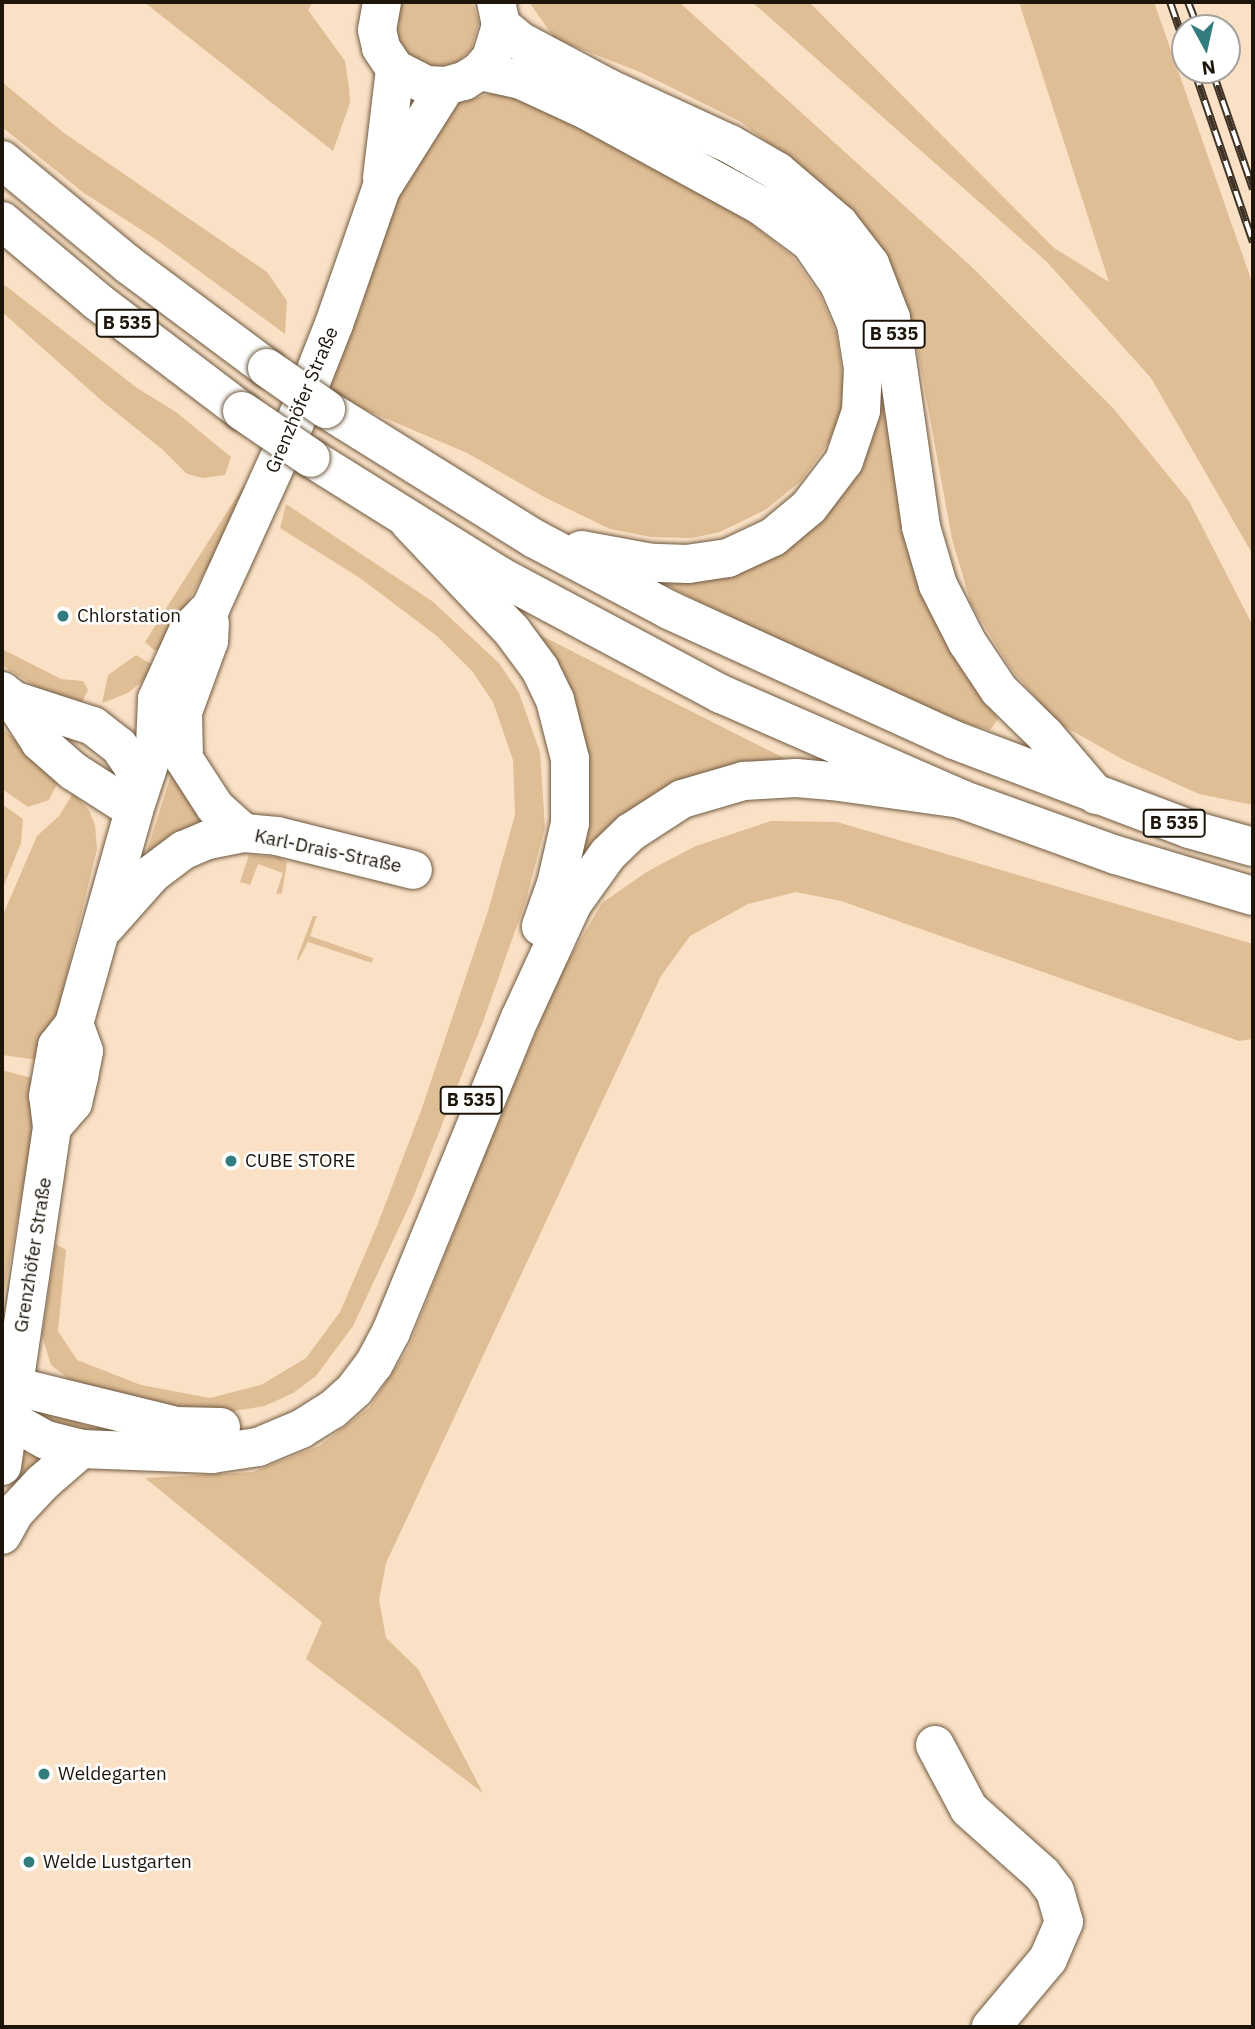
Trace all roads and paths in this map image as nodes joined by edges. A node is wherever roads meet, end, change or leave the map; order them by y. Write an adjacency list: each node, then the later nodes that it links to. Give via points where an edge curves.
1 (348, 2): 3 (main road)
2 (498, 13): 5 (main road, via 495,50); 15 (main road, B 535, via 520,41 778,171 839,224 870,264 891,318 921,527 938,585 967,642 999,690)
3 (379, 16): 4 (main road, via 381,48)
4 (395, 69): 6 (main road, via 425,85); 8 (main road, Grenzhöfer Straße)
5 (480, 71): 6 (main road); 11 (main road, B 535, via 521,80 588,111 760,205 810,242 839,284 856,324 863,368 861,411 844,460 809,507 773,537 728,558 688,564 605,556)
6 (446, 86): 8 (main road, Grenzhöfer Straße)
7 (2, 160): 11 (main road, B 535, bridge, via 129,265 326,410)
8 (381, 189): 13 (main road, Grenzhöfer Straße, via 294,425 211,607 188,631)
9 (2, 221): 10 (main road, B 535, bridge, via 97,301 243,411)
10 (409, 522): 17 (main road, B 535, via 581,622 676,671); 23 (main road, B 535, via 512,631 540,669 565,732 572,786 570,823 556,884 382,1313 357,1355 330,1386 297,1408 236,1426 176,1426)
11 (535, 538): 15 (main road, B 535, via 669,610 829,685)
12 (8, 695): 14 (main road); 16 (main road, via 40,742 73,771)
13 (170, 706): 14 (main road); 16 (main road, Grenzhöfer Straße); 18 (main road, Karl-Drais-Straße, via 184,759 215,807)
14 (93, 726): 16 (main road, via 119,746 133,767)
15 (1096, 795): 19 (main road, B 535)
16 (137, 799): 22 (main road, Grenzhöfer Straße)
17 (961, 799): 21 (main road, B 535, via 1116,855); 24 (main road, B 535, via 832,781 767,778 682,799 631,832 588,880 548,952 391,1332 355,1389 301,1429 258,1447 212,1454)
18 (244, 833): 20 (main road, Karl-Drais-Straße, via 277,836); 22 (main road, Karl-Drais-Straße, via 184,850 153,873)
19 (1253, 847)
20 (413, 870)
21 (1253, 896)
22 (99, 934): 23 (main road, Grenzhöfer Straße, via 75,1024 57,1046 48,1096 52,1127)
23 (11, 1402): 24 (main road, B 535, via 46,1440); 25 (main road, Grenzhöfer Straße)
24 (82, 1449): 26 (main road, via 15,1512)
25 (2, 1466)
26 (2, 1535)
27 (935, 1745): 28 (main road, via 969,1809 1055,1891 1064,1922 1048,1959)
28 (991, 2027)

